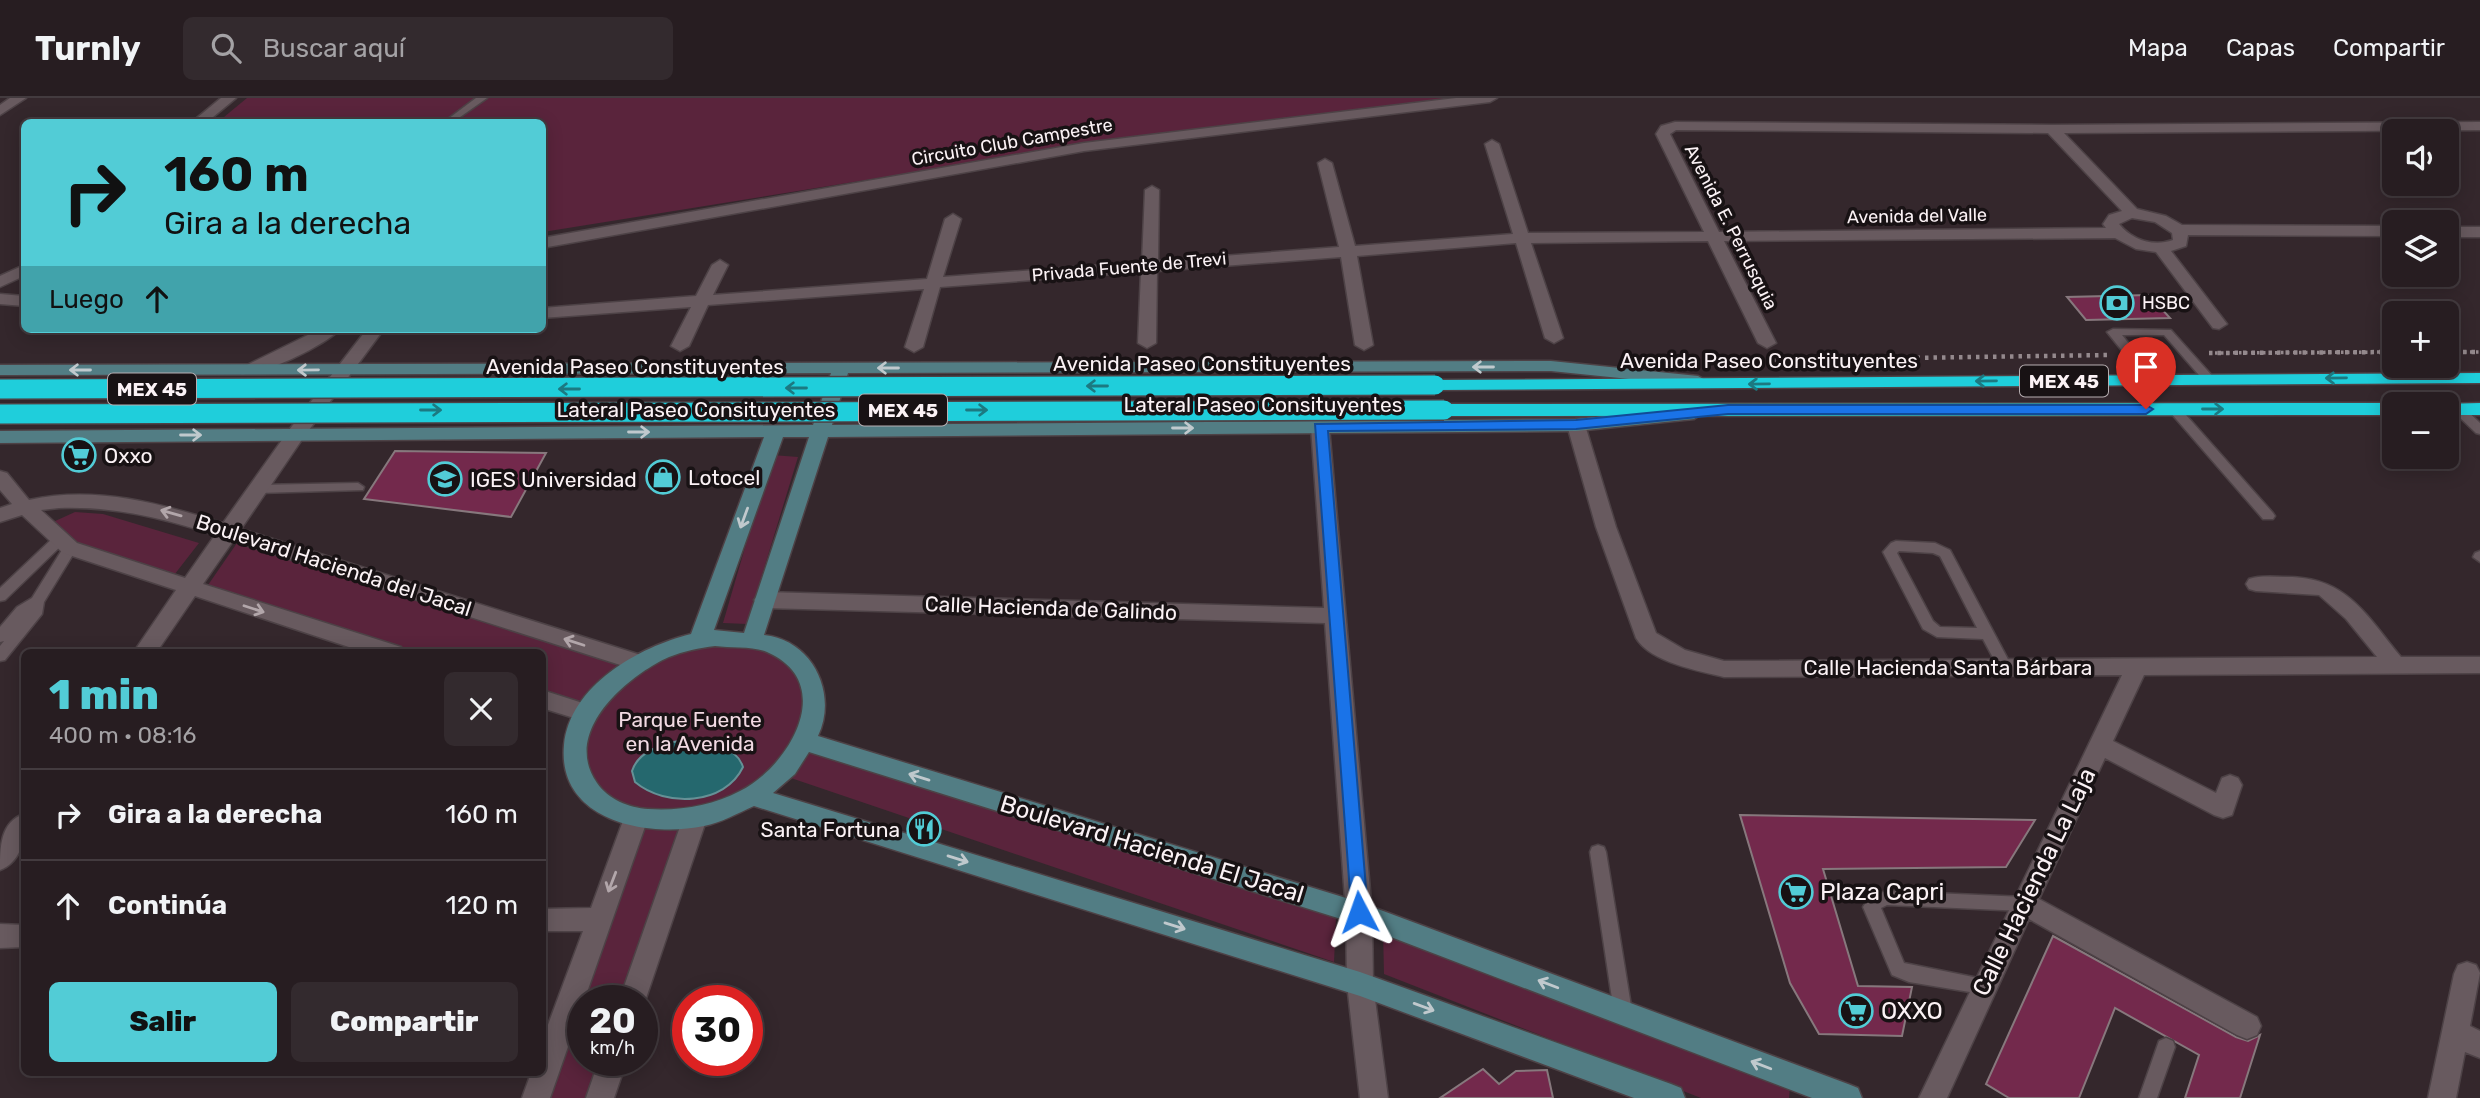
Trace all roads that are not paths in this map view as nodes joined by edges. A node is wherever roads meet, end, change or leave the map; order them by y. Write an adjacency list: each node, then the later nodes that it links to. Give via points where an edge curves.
1 (229, 98): 4 (street)
2 (482, 98): 5 (lane)
3 (1490, 98): 20 (street, Circuito Club Campestre, via 1084,147)
4 (203, 119)
5 (452, 119)
6 (2480, 126): 7 (street)
7 (2052, 129): 11 (street); 19 (street, Avenida E. Perrusquia, via 1666,129 1663,134)
8 (1492, 144): 18 (street)
9 (1325, 163): 22 (street)
10 (1153, 190): 24 (street)
11 (2132, 214): 13 (street, via 2158,219); 17 (street, via 2113,218)
12 (953, 219): 27 (street)
13 (2179, 230): 14 (street); 21 (street, via 2180,243)
14 (2382, 231)
15 (2459, 232): 16 (street)
16 (2480, 232)
17 (2117, 233): 19 (street, Avenida del Valle); 21 (street)
18 (1524, 238): 19 (street, Privada Fuente de Trevi); 22 (street, Privada Fuente de Trevi); 35 (street)
19 (1717, 238): 37 (street, Avenida E. Perrusquia)
20 (546, 242)
21 (2161, 248): 32 (street)
22 (1348, 251): 24 (street, Privada Fuente de Trevi); 38 (street)
23 (720, 265): 30 (street)
24 (1149, 265): 27 (street, Privada Fuente de Trevi); 36 (street)
25 (21, 272): 26 (street)
26 (0, 282)
27 (934, 284): 30 (street, Privada Fuente de Trevi); 40 (street)
28 (0, 299): 29 (street)
29 (21, 301)
30 (700, 301): 31 (street, Privada Fuente de Trevi); 39 (street)
31 (546, 313)
32 (2218, 324)
33 (326, 333): 45 (street)
34 (373, 333): 42 (street)
35 (1555, 338)
36 (1147, 343)
37 (1767, 343)
38 (1364, 345)
39 (680, 346)
40 (914, 347)
41 (842, 368): 42 (main road, Lateral Paseo Consituyentes); 49 (main road, Lateral Paseo Consituyentes, one-way to 41, via 1551,366); 62 (main road)
42 (344, 369): 45 (main road, Lateral Paseo Consituyentes, one-way to 45); 63 (street)
43 (0, 370): 44 (main road, Lateral Paseo Consituyentes, one-way to 43)
44 (155, 370): 45 (main road, Lateral Paseo Consituyentes); 64 (main road, via 167,386 151,409 118,427)
45 (246, 370)
46 (2480, 376): 47 (highway, Avenida Paseo Constituyentes / MEX 45, one-way to 47)
47 (2209, 379): 48 (highway, Avenida Paseo Constituyentes / MEX 45); 48 (lane, via 2167,332 2113,332)
48 (2152, 380): 49 (highway, Avenida Paseo Constituyentes / MEX 45, one-way to 49)
49 (1723, 384): 50 (highway, Avenida Paseo Constituyentes / MEX 45, one-way to 50, bridge)
50 (0, 388)
51 (2174, 409): 52 (highway, MEX 45, one-way to 52); 55 (highway, MEX 45); 71 (lane)
52 (2382, 409)
53 (2459, 409): 54 (highway)
54 (2480, 409)
55 (1728, 410): 56 (highway, MEX 45, one-way to 55, bridge); 58 (main road, Lateral Paseo Consituyentes)
56 (0, 414)
57 (2459, 414): 60 (lane)
58 (1576, 425): 59 (main road, Lateral Paseo Consituyentes); 91 (street, Calle Hacienda Santa Bárbara, via 1606,527 1647,638 1678,657 1724,669)
59 (1320, 427): 62 (main road, Lateral Paseo Consituyentes, one-way to 59); 79 (street)
60 (2480, 430)
61 (776, 431): 62 (main road, Lateral Paseo Consituyentes); 63 (main road, Lateral Paseo Consituyentes, one-way to 61); 82 (main road, one-way to 82)
62 (821, 431): 77 (main road)
63 (296, 434): 64 (main road, Lateral Paseo Consituyentes, one-way to 63); 68 (street)
64 (80, 436): 65 (main road, Lateral Paseo Consituyentes)
65 (0, 437)
66 (0, 477): 69 (street)
67 (358, 487): 68 (lane)
68 (258, 489): 72 (street)
69 (24, 506): 70 (street, Boulevard Hacienda del Jacal); 72 (street, Boulevard Hacienda del Jacal, one-way to 69, via 156,509 76,498); 73 (street)
70 (0, 515)
71 (2268, 516)
72 (229, 530): 75 (street); 87 (street, Boulevard Hacienda del Jacal, one-way to 72)
73 (65, 544): 75 (street); 76 (lane); 78 (lane)
74 (2256, 584): 90 (street, via 2327,591)
75 (189, 588): 84 (street); 85 (street, one-way to 85)
76 (0, 596)
77 (765, 600): 79 (street, Calle Hacienda de Galindo); 83 (main road)
78 (37, 603): 81 (lane, via 22,611); 86 (lane, via 37,610)
79 (1337, 616): 104 (street)
80 (1987, 634): 80 (lane, via 1945,553 1935,548 1896,546 1890,552 1928,625 1937,632); 91 (lane)
81 (0, 638)
82 (699, 640): 83 (main road); 87 (main road)
83 (752, 640): 94 (main road, via 790,656 810,679 816,709)
84 (147, 649)
85 (380, 649)
86 (0, 656)
87 (639, 663): 93 (main road, via 609,686)
88 (2480, 665): 90 (street, Calle Hacienda Santa Bárbara)
89 (2137, 666): 90 (street, Calle Hacienda Santa Bárbara); 91 (street, Calle Hacienda Santa Bárbara); 95 (street, Calle Hacienda La Laja)
90 (2396, 666)
91 (2005, 667)
92 (546, 700): 93 (street)
93 (587, 713): 98 (main road, via 576,744 579,775 603,804)
94 (807, 742): 97 (main road, via 785,771); 104 (main road, Boulevard Hacienda El Jacal, one-way to 94)
95 (2100, 745): 96 (street, via 2224,807); 103 (street, Calle Hacienda La Laja)
96 (2230, 785)
97 (752, 796): 99 (main road); 110 (main road, one-way to 110)
98 (636, 818): 99 (main road); 105 (street, one-way to 105)
99 (695, 818): 111 (street)
100 (21, 828): 102 (street)
101 (1598, 852): 113 (lane)
102 (0, 859)
103 (2025, 904): 112 (street, Calle Hacienda La Laja); 112 (lane, via 1881,898 1872,907 1898,969); 114 (street)
104 (1359, 912): 110 (street); 113 (main road, Boulevard Hacienda El Jacal, one-way to 104)
105 (598, 919): 106 (street); 117 (street)
106 (546, 920)
107 (0, 936): 108 (street)
108 (21, 936)
109 (2467, 974): 115 (street)
110 (1360, 984): 123 (street); 124 (main road, one-way to 124)
111 (638, 985)
112 (1982, 986): 126 (street, Calle Hacienda La Laja)
113 (1623, 1012): 120 (main road, Boulevard Hacienda El Jacal, one-way to 113)
114 (2247, 1026)
115 (2469, 1039): 128 (street)
116 (2166, 1047): 127 (lane)
117 (546, 1069)
118 (544, 1076): 121 (street)
119 (608, 1076): 122 (street)
120 (1803, 1089): 125 (main road, Boulevard Hacienda El Jacal)
121 (536, 1098)
122 (600, 1098)
123 (1374, 1098)
124 (1671, 1098)
125 (1847, 1098)
126 (1933, 1098)
127 (2148, 1098)
128 (2442, 1098)

